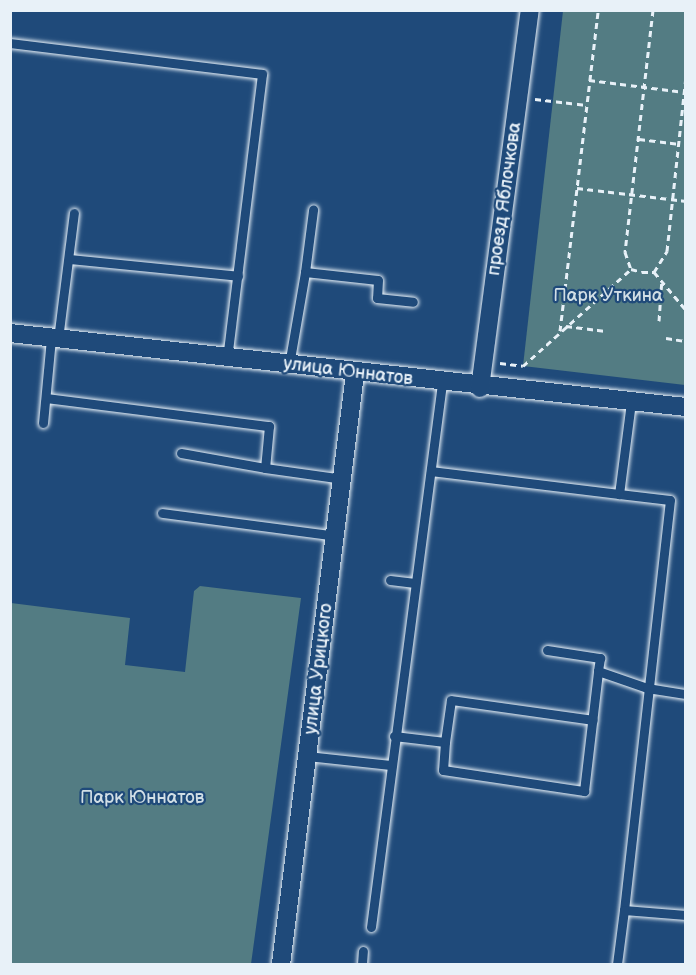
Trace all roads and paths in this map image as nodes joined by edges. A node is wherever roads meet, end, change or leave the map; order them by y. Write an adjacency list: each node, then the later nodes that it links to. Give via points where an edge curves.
1 (530, 10): 9 (street, проезд Яблочкова)
2 (598, 10): 6 (path)
3 (653, 10): 7 (path)
4 (10, 43): 23 (lane, via 262,74)
5 (686, 77): 8 (path)
6 (590, 80): 7 (path); 10 (path)
7 (644, 87): 8 (path); 11 (path)
8 (685, 92): 12 (path)
9 (519, 97): 10 (path); 36 (street, проезд Яблочкова)
10 (587, 105): 13 (path)
11 (638, 139): 12 (path); 14 (path)
12 (678, 144): 15 (path)
13 (577, 188): 14 (path); 29 (path)
14 (632, 195): 15 (path); 20 (path, via 625,252)
15 (673, 200): 16 (path); 22 (path, via 667,251)
16 (686, 201)
17 (313, 210): 21 (lane)
18 (74, 213): 19 (lane)
19 (69, 259): 23 (lane); 32 (lane)
20 (631, 268): 22 (path); 28 (path)
21 (304, 272): 25 (lane, via 378,280 377,298); 37 (lane)
22 (654, 272): 24 (path)
23 (238, 276): 35 (lane)
24 (662, 282): 26 (path); 27 (path)
25 (413, 302)
26 (686, 310)
27 (658, 321)
28 (564, 326): 29 (path); 30 (path)
29 (560, 331): 36 (path, via 523,366)
30 (606, 331)
31 (10, 333): 32 (street, улица Юннатов)
32 (55, 338): 35 (street, улица Юннатов); 41 (lane)
33 (666, 339): 34 (path)
34 (686, 341)
35 (227, 358): 37 (street, улица Юннатов)
36 (483, 361): 40 (street, проезд Яблочкова)
37 (289, 366): 38 (street, улица Юннатов)
38 (356, 374): 39 (street, улица Юннатов); 48 (street, улица Урицкого)
39 (442, 383): 40 (street, улица Юннатов); 47 (lane)
40 (480, 388): 42 (street, улица Юннатов)
41 (46, 398): 44 (lane); 46 (lane, via 269,426)
42 (631, 402): 43 (street, улица Юннатов); 49 (lane)
43 (686, 407)
44 (43, 423)
45 (181, 453): 46 (lane)
46 (265, 468): 48 (lane)
47 (431, 471): 49 (lane); 53 (lane)
48 (343, 479): 51 (street, улица Урицкого)
49 (619, 494): 56 (lane, via 670,500)
50 (162, 513): 51 (lane)
51 (336, 536): 61 (street, улица Урицкого)
52 (390, 580): 53 (lane)
53 (415, 583): 59 (lane)
54 (547, 650): 55 (lane, via 600,658)
55 (598, 671): 56 (lane); 58 (lane)
56 (647, 688): 57 (lane); 63 (lane)
57 (686, 694)
58 (592, 720): 60 (lane, via 451,700); 60 (lane, via 584,791 443,771)
59 (394, 736): 60 (lane); 62 (lane)
60 (445, 742)
61 (307, 756): 62 (lane); 67 (street, улица Урицкого)
62 (391, 765): 65 (lane)
63 (624, 910): 64 (lane); 69 (lane)
64 (686, 915)
65 (371, 927)
66 (363, 951): 68 (lane)
67 (281, 964)
68 (362, 964)
69 (617, 964)

